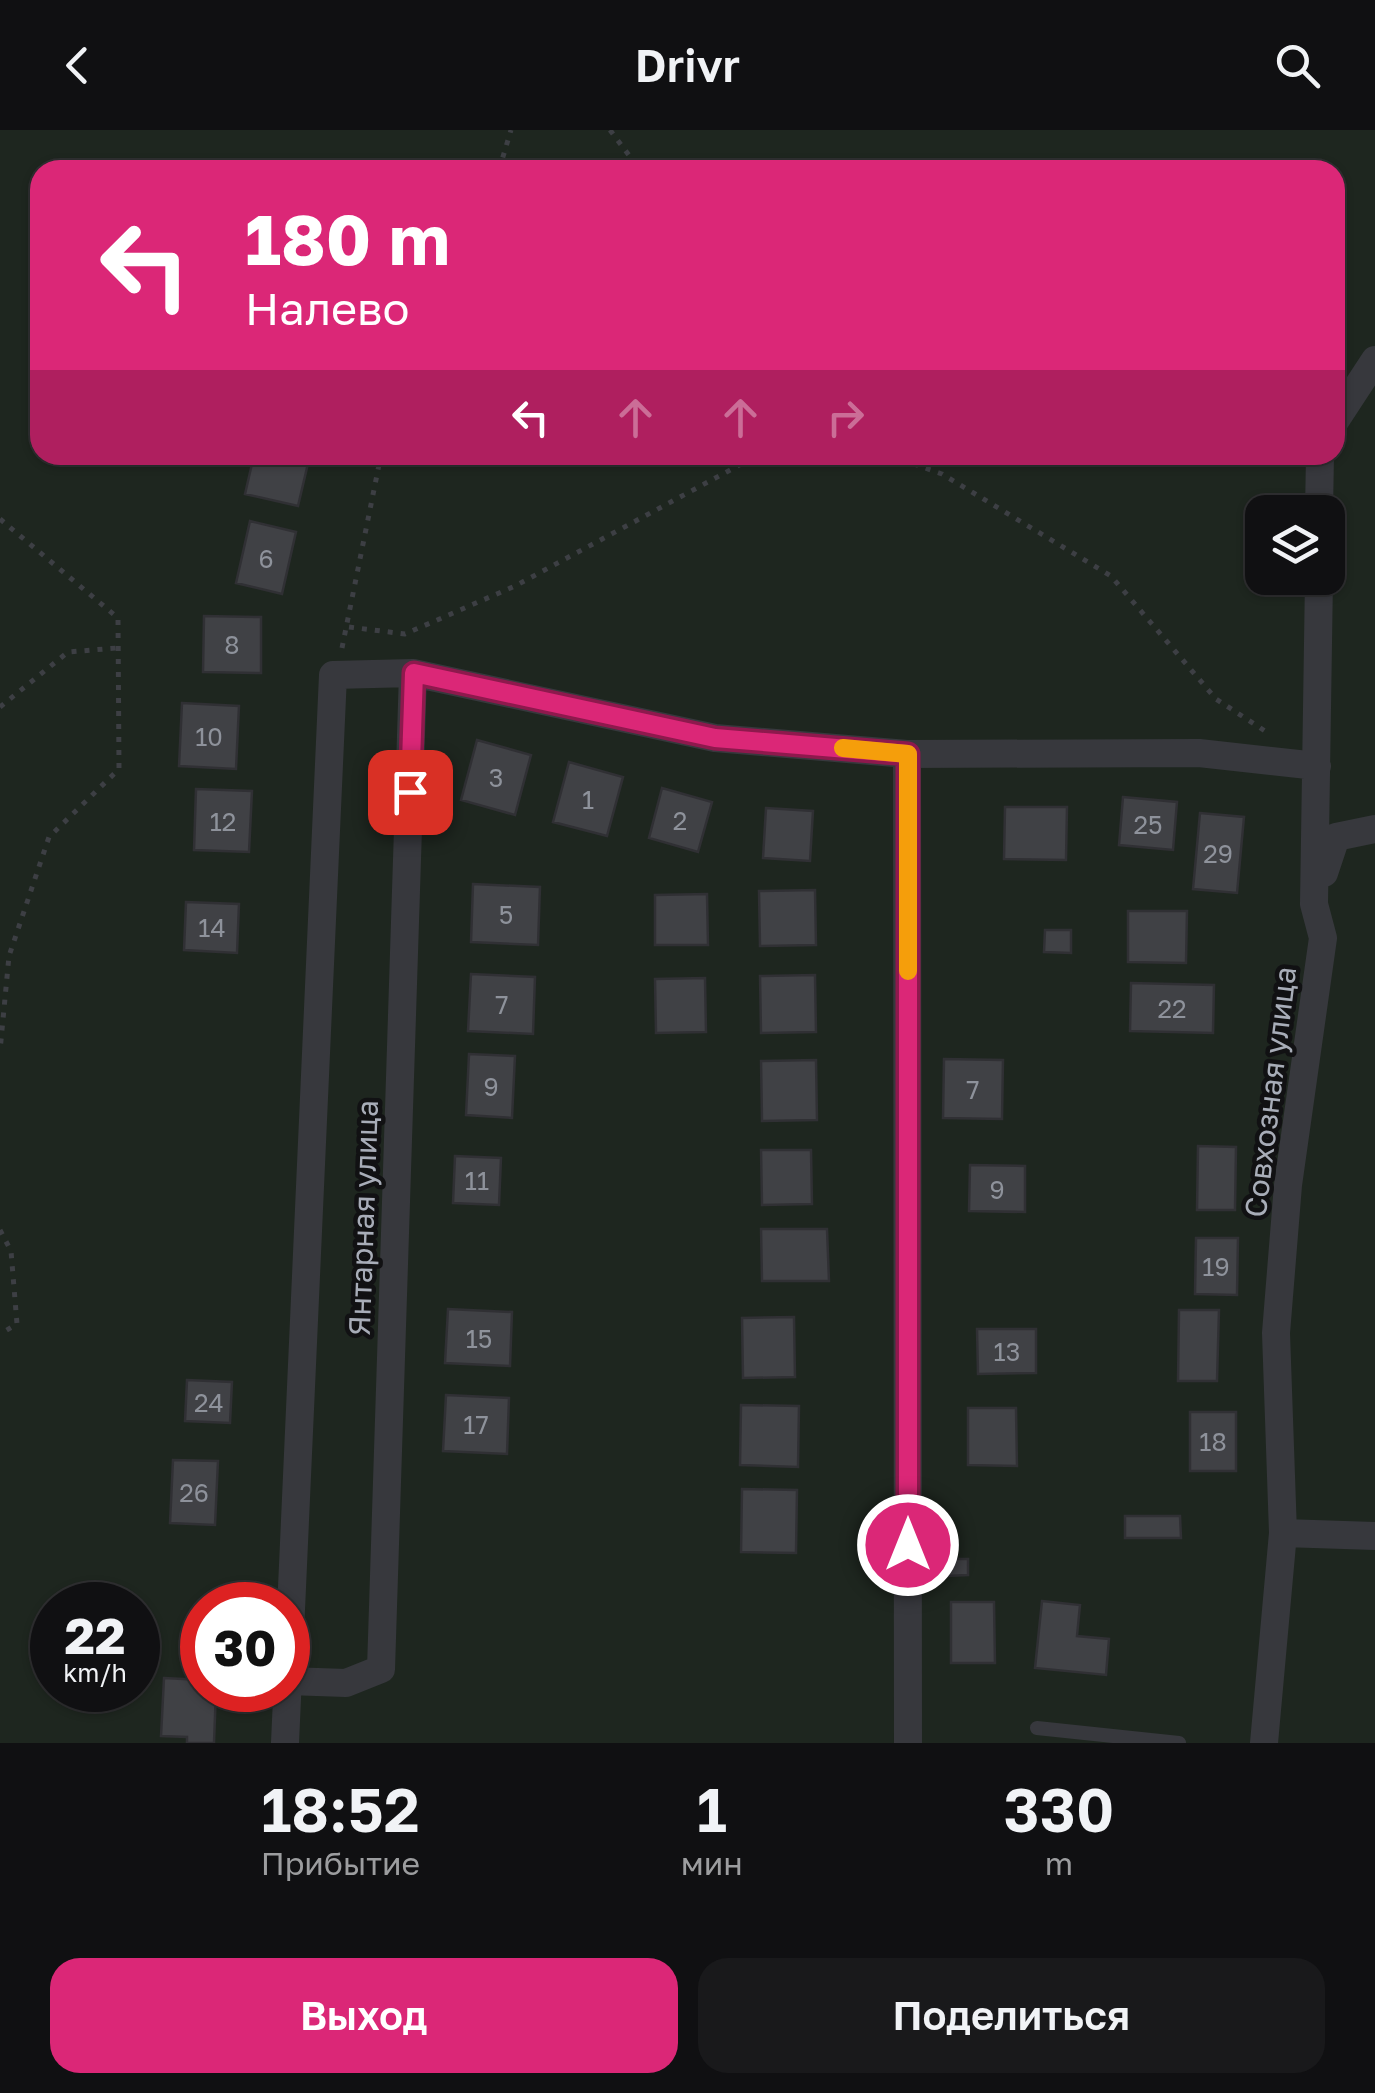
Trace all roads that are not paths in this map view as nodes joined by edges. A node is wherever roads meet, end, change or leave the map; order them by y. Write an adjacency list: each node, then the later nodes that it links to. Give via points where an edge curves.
1 (1375, 360): 2 (street)
2 (1345, 405)
3 (1320, 465): 4 (street)
4 (1319, 495)
5 (1319, 595): 8 (street, Совхозная улица)
6 (414, 673): 7 (street, via 715,738); 13 (street, via 333,674); 14 (street, Янтарная улица, via 380,1669 346,1684)
7 (908, 754): 8 (street, via 1199,753); 18 (street)
8 (1318, 766): 10 (street, Совхозная улица)
9 (1375, 829): 10 (street, via 1336,837)
10 (1314, 904): 11 (street, Совхозная улица, via 1322,938 1288,1185 1276,1333)
11 (1283, 1533): 12 (street); 20 (street, Совхозная улица)
12 (1372, 1539)
13 (292, 1582)
14 (310, 1682)
15 (286, 1712): 17 (street)
16 (1038, 1728): 19 (lane)
17 (285, 1743)
18 (908, 1743)
19 (1178, 1743)
20 (1264, 1743)

